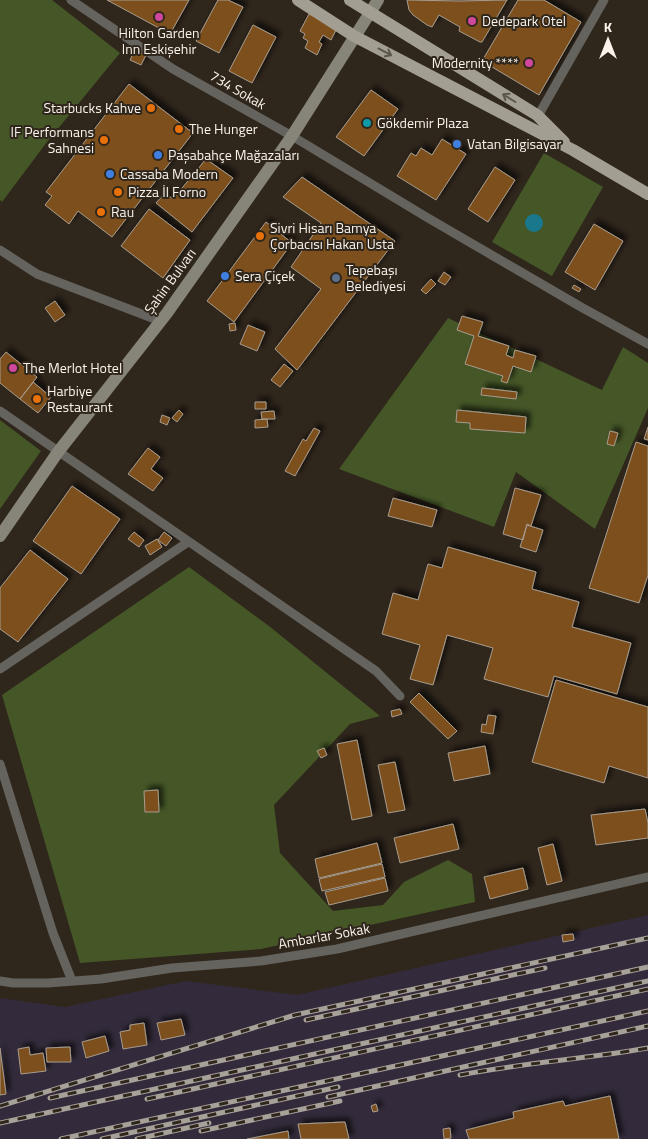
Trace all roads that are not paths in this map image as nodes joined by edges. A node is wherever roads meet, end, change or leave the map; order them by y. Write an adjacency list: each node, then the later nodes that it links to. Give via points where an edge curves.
1 (71, 0): 9 (street, 734 Sokak, via 173,69)
2 (298, 0): 7 (main road)
3 (350, 0): 6 (main road)
4 (378, 0): 6 (street, Şahin Bulvarı)
5 (604, 0): 8 (street)
6 (370, 12): 7 (street, Şahin Bulvarı); 8 (main road, one-way to 6)
7 (354, 36): 9 (street, Şahin Bulvarı); 10 (main road, one-way to 10)
8 (538, 116): 10 (main road)
9 (292, 136): 13 (street, Şahin Bulvarı); 14 (street, 734 Sokak, via 581,307)
10 (573, 150): 11 (main road)
11 (648, 194)
12 (0, 250): 13 (street, via 37,274)
13 (160, 321): 16 (street, Şahin Bulvarı)
14 (647, 340)
15 (0, 411): 16 (street)
16 (58, 452): 17 (street, Şahin Bulvarı); 18 (street)
17 (0, 536)
18 (188, 542): 19 (street); 20 (street, via 376,671)
19 (0, 669)
20 (400, 696)
21 (0, 764): 24 (street, via 53,933)
22 (648, 877): 24 (street, Ambarlar Sokak, via 337,949 260,961)
23 (0, 981): 24 (street, Ambarlar Sokak)
24 (72, 981)

